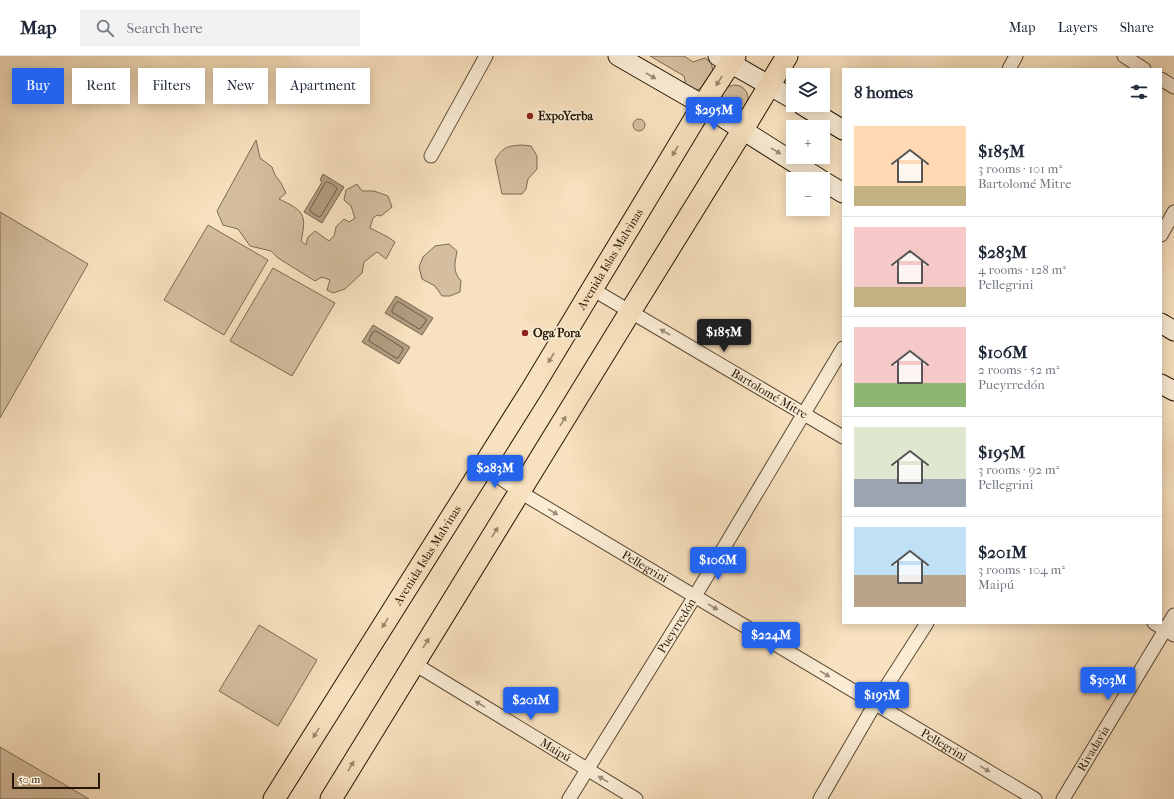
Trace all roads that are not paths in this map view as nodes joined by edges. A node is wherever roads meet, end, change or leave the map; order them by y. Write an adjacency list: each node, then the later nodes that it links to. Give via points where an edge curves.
1 (486, 56): 17 (street)
2 (618, 56): 13 (main road, one-way to 13)
3 (787, 56): 10 (main road)
4 (1016, 56): 7 (street)
5 (1124, 56): 8 (street)
6 (728, 58): 10 (main road); 13 (main road, Avenida Islas Malvinas, one-way to 13)
7 (1010, 68)
8 (1142, 68)
9 (1162, 80): 11 (street)
10 (769, 85): 12 (main road); 16 (main road)
11 (1174, 88)
12 (786, 96)
13 (703, 105): 16 (main road); 23 (main road, Avenida Islas Malvinas, one-way to 23)
14 (813, 112): 15 (main road)
15 (842, 129)
16 (742, 131): 18 (main road, one-way to 18); 24 (main road)
17 (431, 156)
18 (809, 172)
19 (830, 185): 20 (main road)
20 (842, 192)
21 (1174, 212): 22 (street)
22 (1162, 233)
23 (592, 289): 24 (street, Bartolomé Mitre); 32 (main road, Avenida Islas Malvinas, one-way to 32)
24 (630, 312): 30 (street, Bartolomé Mitre, one-way to 24); 33 (main road, one-way to 24)
25 (1162, 324): 26 (main road)
26 (1174, 331)
27 (842, 350): 30 (street, Pueyrredón)
28 (1162, 385): 29 (main road)
29 (1174, 391)
30 (803, 414): 31 (street, Bartolomé Mitre); 34 (street, Pueyrredón)
31 (842, 436)
32 (484, 466): 33 (street, Pellegrini); 41 (main road, Avenida Islas Malvinas, one-way to 41)
33 (520, 492): 34 (street, Pellegrini, one-way to 34); 38 (main road, one-way to 33)
34 (695, 596): 39 (street, Pellegrini, one-way to 39); 40 (street, Pueyrredón)
35 (1174, 615): 37 (street, Rivadavia)
36 (926, 624): 39 (street)
37 (1164, 629): 47 (street, Rivadavia)
38 (414, 663): 40 (street, Maipú, one-way to 38); 42 (main road, one-way to 38)
39 (875, 704): 45 (street); 46 (street, Pellegrini, one-way to 46)
40 (587, 769): 43 (street, Pueyrredón); 44 (street, Maipú, one-way to 40)
41 (274, 799)
42 (331, 799)
43 (569, 799)
44 (636, 799)
45 (820, 799)
46 (1035, 799)
47 (1063, 799)

